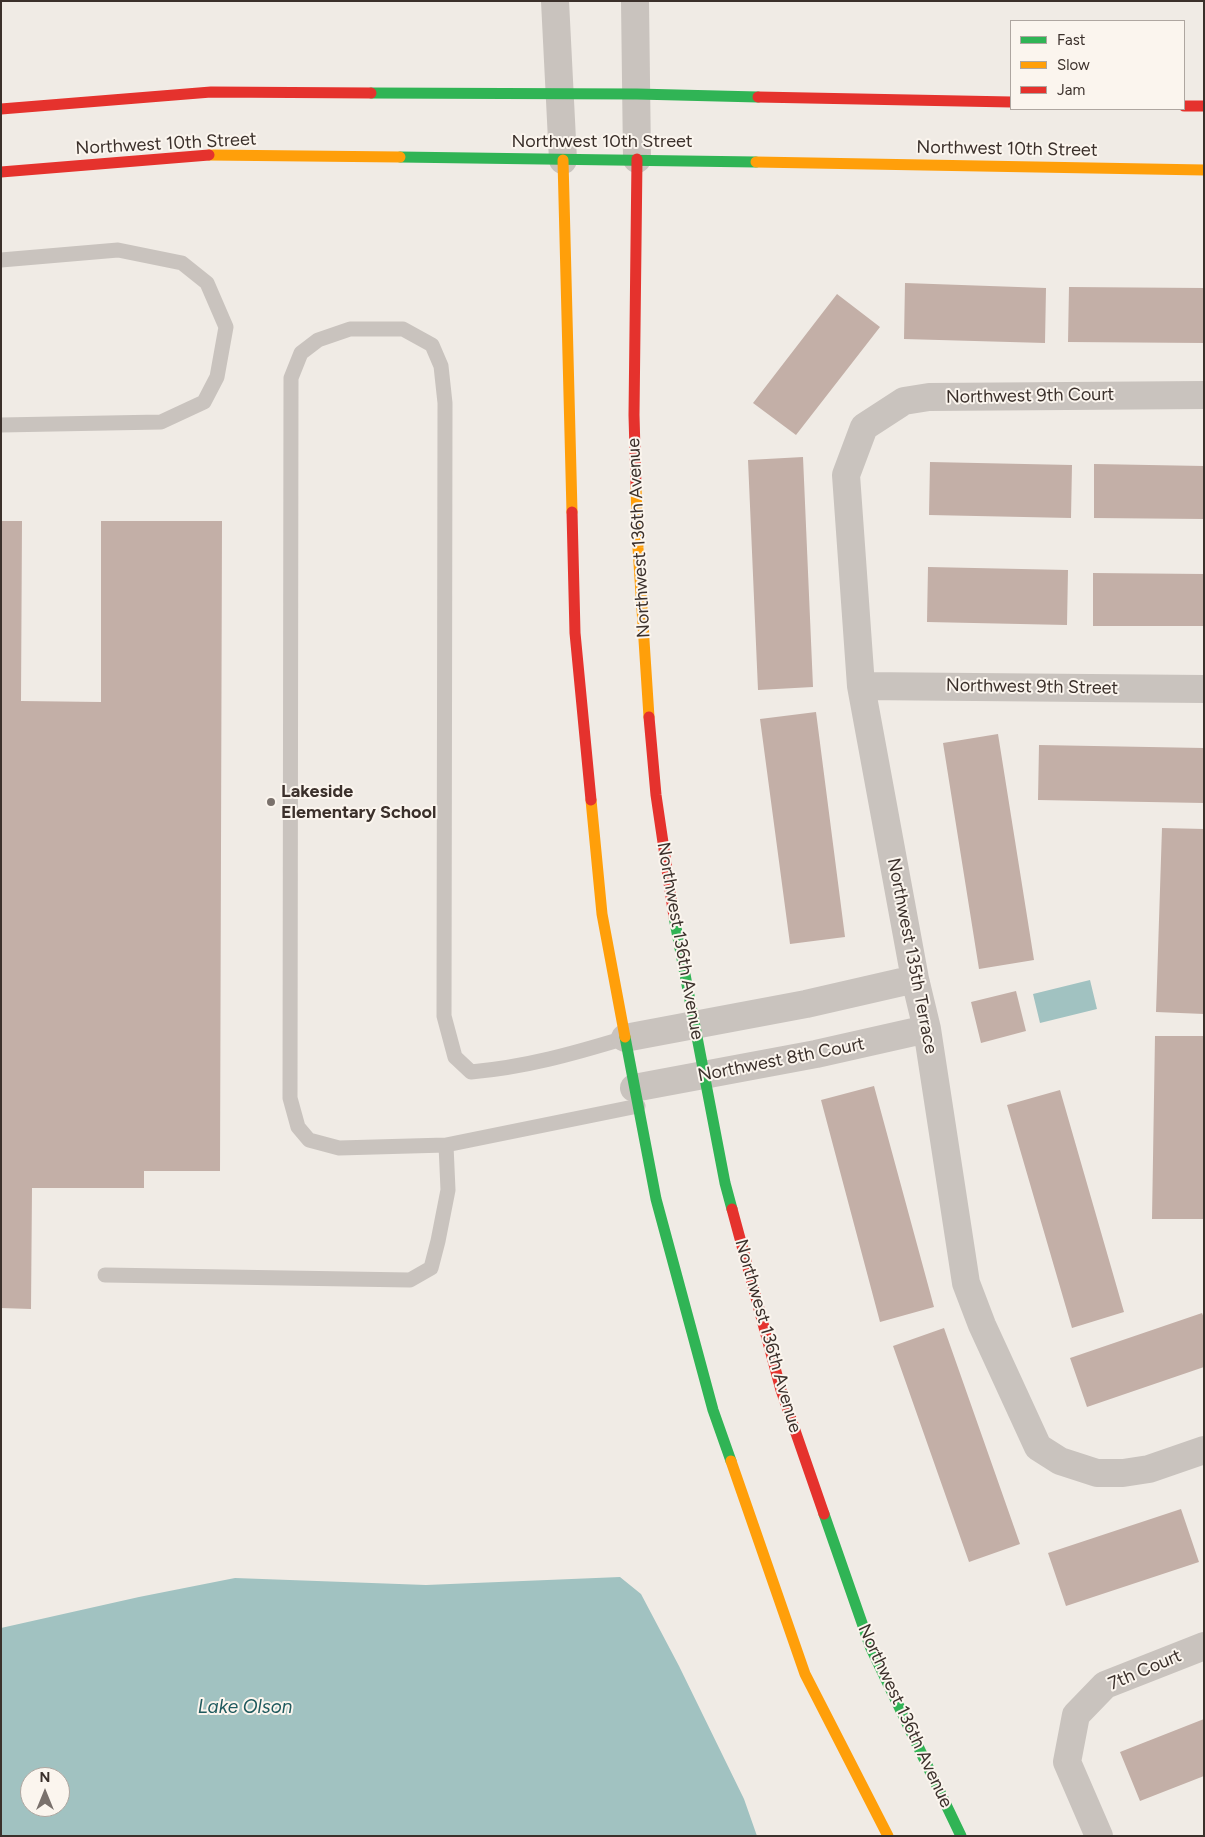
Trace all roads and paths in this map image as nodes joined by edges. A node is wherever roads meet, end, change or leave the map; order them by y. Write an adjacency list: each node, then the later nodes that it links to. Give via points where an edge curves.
1 (554, 1): 4 (street)
2 (635, 1): 3 (street, Northwest 136th Avenue)
3 (636, 94): 4 (street); 5 (street); 9 (street, Northwest 136th Avenue)
4 (559, 95): 8 (street, via 211,92); 10 (street)
5 (1010, 102)
6 (1185, 106): 7 (street)
7 (1204, 106)
8 (1, 109)
9 (636, 159): 10 (street, Northwest 10th Street); 11 (street, Northwest 10th Street); 20 (street, Northwest 136th Avenue, via 634,415 646,682 660,824)
10 (563, 160): 12 (street, Northwest 10th Street, via 214,155); 22 (street, via 575,633 602,914)
11 (1204, 170)
12 (1, 172)
13 (1, 260): 15 (lane, via 118,250 182,263 207,283 226,327 217,377 204,402 161,422)
14 (1204, 395): 16 (street, Northwest 9th Court, via 929,397 904,401)
15 (1, 425)
16 (864, 427): 17 (street, Northwest 135th Terrace, via 846,475)
17 (861, 686): 18 (street, Northwest 9th Street); 19 (street, Northwest 135th Terrace)
18 (1204, 689)
19 (915, 979): 20 (street); 21 (street, Northwest 135th Terrace)
20 (694, 1025): 22 (street); 23 (street, Northwest 136th Avenue)
21 (927, 1029): 23 (street, Northwest 8th Court); 27 (street, Northwest 135th Terrace, via 966,1283 1038,1447 1060,1461 1097,1474 1149,1469)
22 (625, 1038): 24 (street); 25 (lane, via 507,1069 471,1072 455,1057 444,1016 445,403 441,366 432,345 404,329 350,329 318,340 300,353 291,378 290,1098 298,1127 309,1140 339,1148)
23 (704, 1075): 24 (street, Northwest 8th Court); 30 (street, Northwest 136th Avenue, via 725,1183 784,1399 870,1646)
24 (636, 1097): 25 (lane); 29 (street, via 656,1200 713,1410 804,1674)
25 (446, 1145): 26 (lane, via 448,1190 431,1268 410,1280)
26 (105, 1275)
27 (1204, 1450)
28 (1204, 1646): 31 (street, 7th Court, via 1105,1685 1076,1715 1067,1762)
29 (888, 1836)
30 (961, 1836)
31 (1100, 1836)

